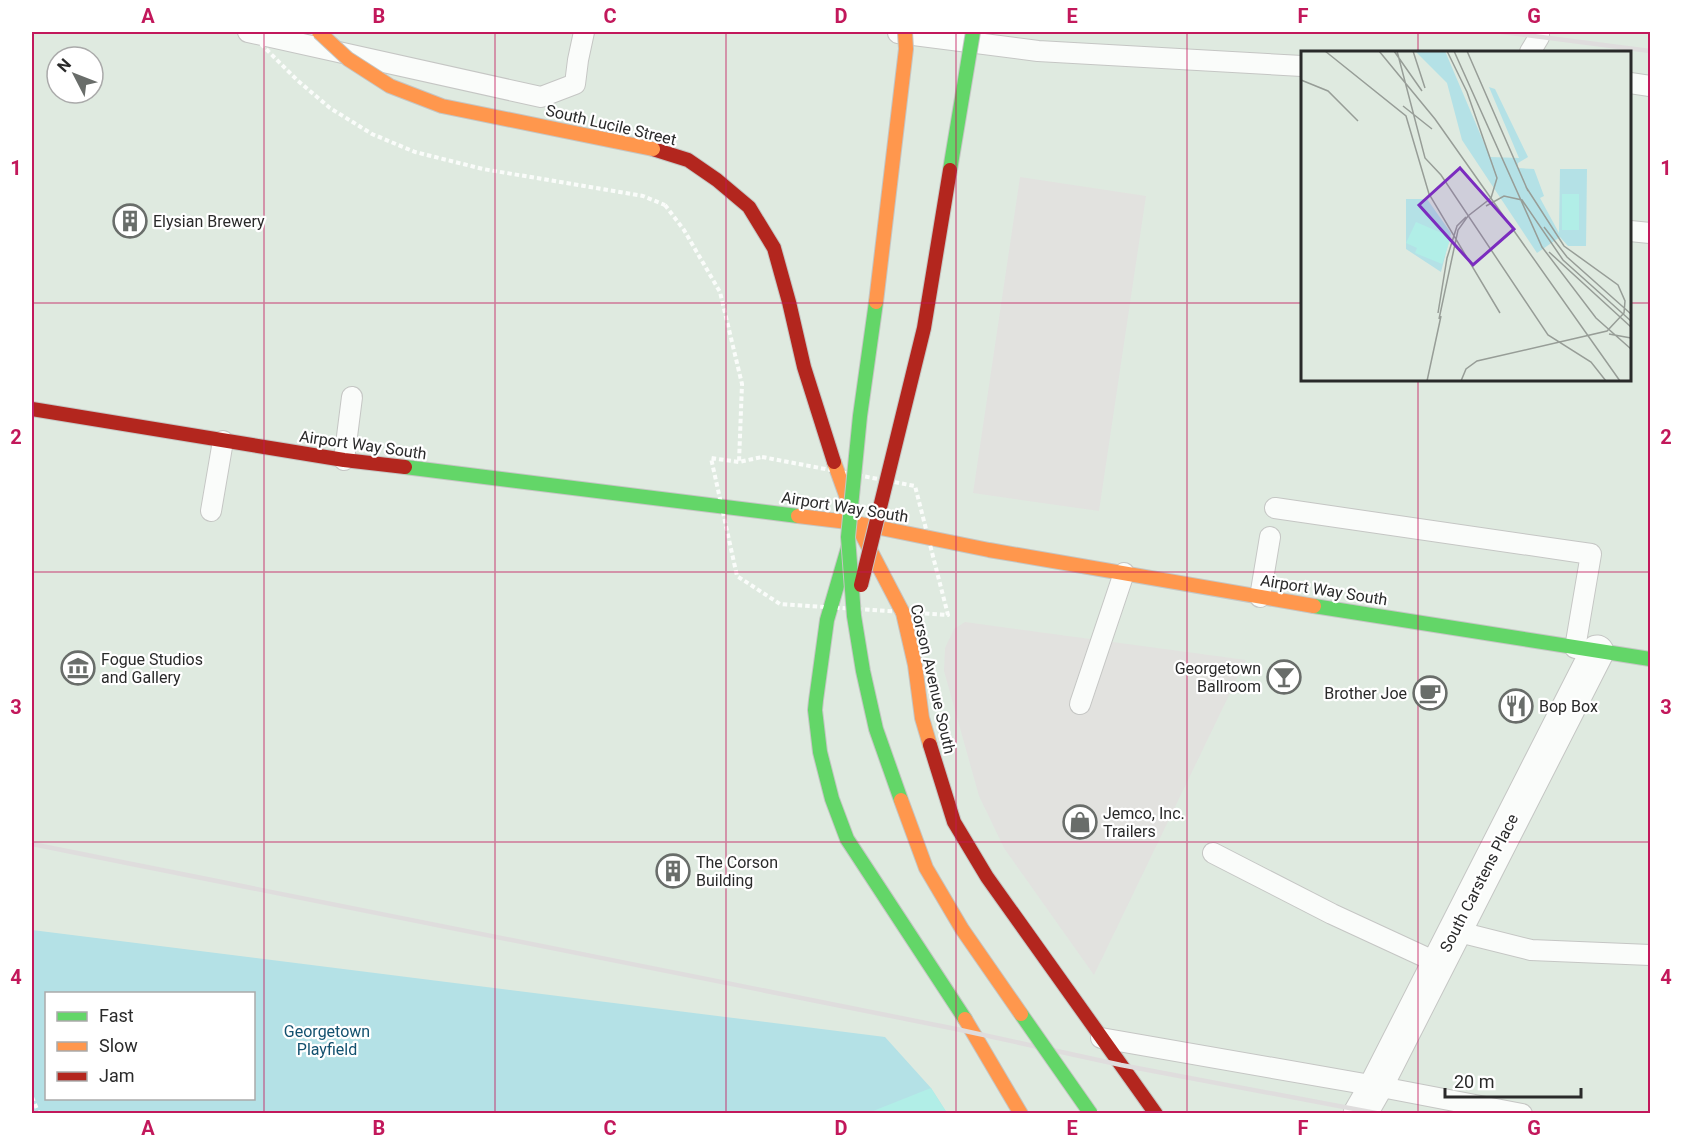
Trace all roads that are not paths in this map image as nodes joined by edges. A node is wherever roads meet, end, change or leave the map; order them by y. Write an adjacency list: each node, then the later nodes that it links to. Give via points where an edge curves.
1 (248, 32): 3 (lane, via 541,97 575,84)
2 (320, 32): 20 (main road, South Lucile Street, bridge, via 348,58 390,86 442,106 653,149 688,160 749,207 774,248 819,420)
3 (584, 32)
4 (889, 32): 9 (lane, via 1038,51)
5 (905, 32): 24 (main road, bridge, via 848,537)
6 (973, 32): 24 (main road, bridge, via 924,328)
7 (1539, 32): 8 (lane)
8 (1531, 51)
9 (1301, 66)
10 (1631, 83): 11 (lane)
11 (1650, 86)
12 (1631, 231): 13 (lane)
13 (1650, 233)
14 (352, 397): 17 (lane)
15 (32, 409): 16 (main road, Airport Way South)
16 (223, 441): 17 (main road, Airport Way South); 19 (lane)
17 (344, 460): 20 (main road, Airport Way South)
18 (1275, 508): 25 (lane, via 1591,554)
19 (211, 512)
20 (856, 523): 22 (main road, Airport Way South); 32 (main road, Corson Avenue South, via 903,613 922,718 954,822 987,878); 34 (main road, via 827,620 815,710 832,799 848,839)
21 (1270, 537): 23 (lane)
22 (1124, 573): 23 (main road, Airport Way South); 27 (lane)
23 (1260, 597): 25 (main road, Airport Way South)
24 (854, 616): 35 (main road, bridge, via 876,729 926,868 962,929)
25 (1586, 650): 26 (main road, Airport Way South); 29 (street, South Carstens Place)
26 (1650, 660)
27 (1080, 704)
28 (1213, 853): 31 (lane)
29 (1455, 931): 30 (lane, via 1531,950); 31 (street, South Carstens Place)
30 (1650, 955)
31 (1438, 963): 33 (street, South Carstens Place)
32 (1101, 1038): 33 (lane); 36 (main road, Corson Avenue South)
33 (1368, 1100): 37 (lane)
34 (1021, 1113)
35 (1091, 1113)
36 (1156, 1113)
37 (1522, 1113)

